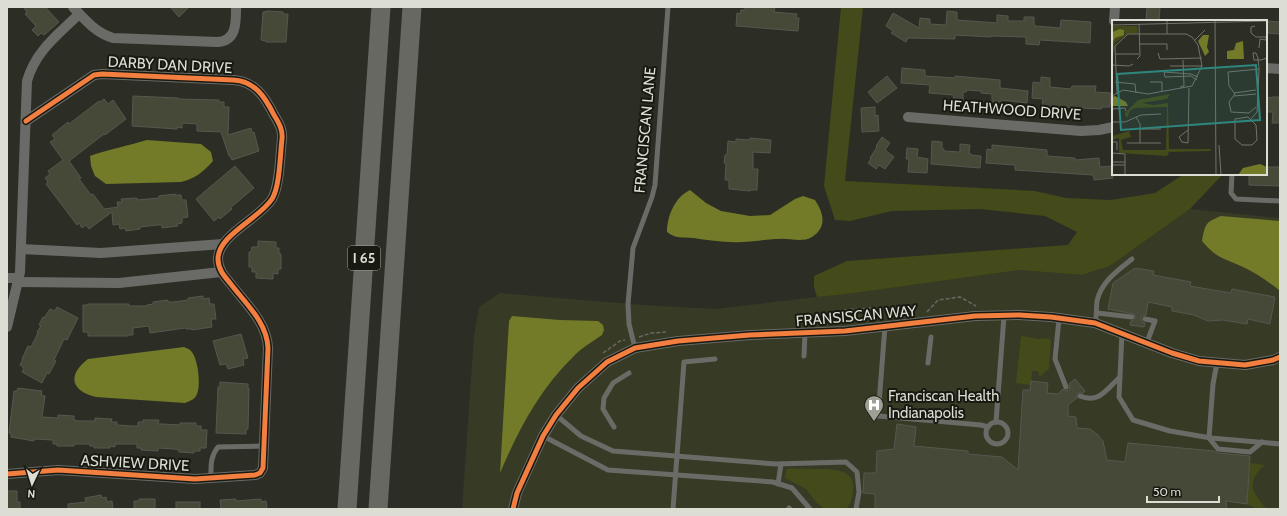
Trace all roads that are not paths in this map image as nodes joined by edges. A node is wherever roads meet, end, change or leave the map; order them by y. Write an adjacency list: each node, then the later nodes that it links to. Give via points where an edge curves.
1 (236, 7): 6 (street, via 235,29 230,37 222,42 113,38 98,32)
2 (381, 7): 58 (highway, I 65)
3 (412, 7): 59 (highway, I 65)
4 (668, 7): 33 (lane, FRANCISCAN LANE, via 655,185 633,248 628,304 629,324)
5 (1115, 7): 7 (street)
6 (76, 10): 11 (street, via 35,61 28,81)
7 (1114, 20)
8 (1267, 68): 9 (street)
9 (1280, 69)
10 (908, 118): 12 (street, HEATHWOOD DRIVE, via 1081,131)
11 (26, 122): 15 (street, DARBY DAN DRIVE, via 89,78 102,74 238,80 254,86 266,98 282,130 276,187 272,199 266,206); 16 (street)
12 (1112, 127)
13 (1232, 175): 14 (lane, via 1231,193 1236,199)
14 (1280, 201)
15 (223, 244): 16 (street, via 101,253); 18 (street, via 218,255)
16 (21, 248): 20 (street)
17 (1132, 259): 25 (lane, via 1110,276 1097,301)
18 (221, 272): 20 (street, via 119,283); 51 (street, via 259,320 267,336)
19 (7, 278): 20 (street)
20 (19, 280): 21 (street)
21 (10, 304): 28 (street)
22 (1004, 316): 24 (street, FRANSISCAN WAY); 27 (street, FRANSISCAN WAY, via 975,316); 44 (lane)
23 (1132, 317): 25 (lane)
24 (1059, 318): 25 (street, FRANSISCAN WAY); 41 (lane, via 1055,359)
25 (1096, 318): 30 (street, FRANSISCAN WAY)
26 (1145, 319): 32 (lane, via 1155,321)
27 (885, 326): 29 (street, FRANSISCAN WAY); 46 (lane, via 878,416)
28 (7, 327)
29 (805, 333): 33 (street, FRANSISCAN WAY, via 678,341); 34 (lane)
30 (1122, 333): 32 (street, FRANSISCAN WAY); 40 (lane)
31 (931, 337): 37 (lane)
32 (1147, 342): 38 (street, FRANSISCAN WAY, via 1179,355)
33 (635, 348): 43 (street, FRANSISCAN WAY, via 607,362 578,388)
34 (804, 356)
35 (1280, 358): 38 (street, FRANSISCAN WAY, via 1245,365)
36 (715, 359): 52 (lane, via 684,362)
37 (928, 363)
38 (1217, 363): 48 (lane)
39 (629, 373): 45 (lane, via 612,383 604,398 603,409)
40 (1120, 377): 42 (lane, via 1099,397 1088,399); 48 (lane, via 1119,397 1133,420 1170,432)
41 (1066, 387)
42 (1080, 396)
43 (556, 415): 47 (street, FRANSISCAN WAY); 52 (lane, via 581,436 613,451)
44 (996, 422): 46 (lane); 46 (lane, via 1008,429 1008,437 1003,442 996,444 990,441 986,434)
45 (614, 427)
46 (988, 427)
47 (542, 436): 55 (lane, via 608,470); 60 (street, FRANSISCAN WAY)
48 (1209, 438): 49 (lane); 49 (lane, via 1218,449 1250,452)
49 (1262, 442): 50 (lane)
50 (1280, 444)
51 (264, 446): 56 (street, ASHVIEW DRIVE, via 263,468 260,473 255,476); 56 (lane, via 218,447 211,458)
52 (677, 456): 53 (lane); 55 (lane)
53 (781, 464): 57 (lane); 63 (lane, via 846,462 857,472 859,492)
54 (7, 474): 56 (street, ASHVIEW DRIVE, via 58,470)
55 (676, 474): 57 (lane); 61 (lane)
56 (211, 478)
57 (778, 484): 62 (lane, via 792,488)
58 (347, 509)
59 (378, 509)
60 (512, 509)
61 (673, 509)
62 (810, 509)
63 (856, 509)

